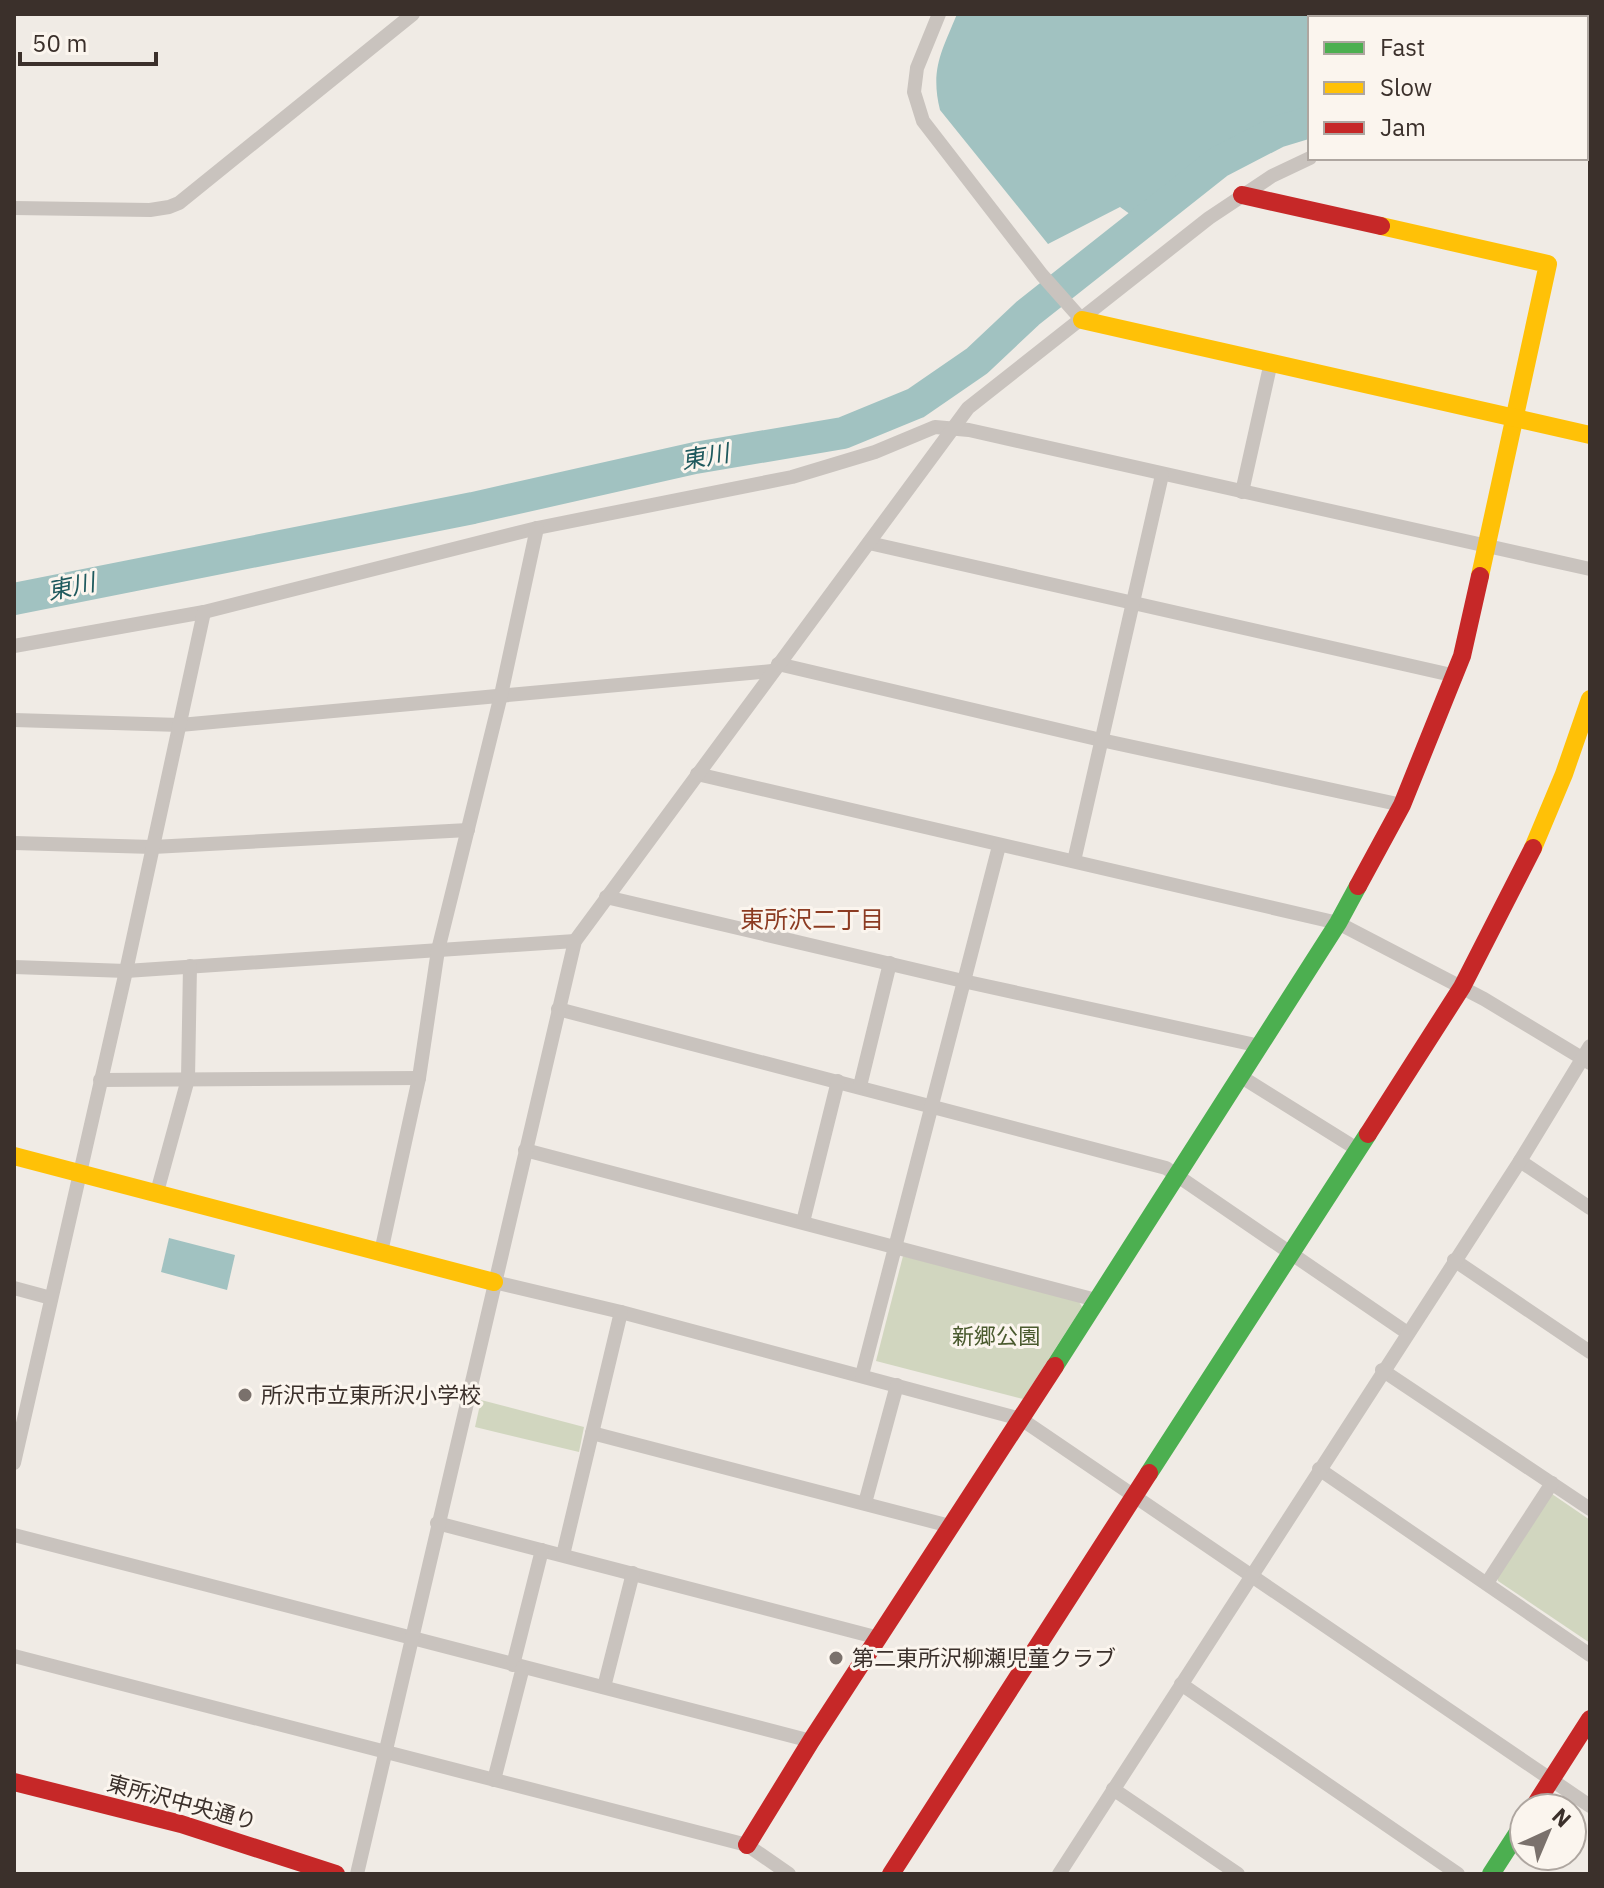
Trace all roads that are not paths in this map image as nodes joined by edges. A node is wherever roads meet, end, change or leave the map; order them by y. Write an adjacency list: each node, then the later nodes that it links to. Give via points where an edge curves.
1 (413, 14): 5 (street, via 179,203 150,210)
2 (939, 14): 6 (street, via 917,68 914,92 923,121)
3 (1308, 159): 4 (street)
4 (1242, 195): 6 (street, via 1171,245); 8 (street, via 1548,264)
5 (14, 208)
6 (1082, 320): 7 (street); 9 (street, via 968,408)
7 (1271, 362): 8 (street); 12 (street)
8 (1516, 418): 10 (street); 15 (street)
9 (952, 429): 11 (street); 13 (street, via 935,427 792,477); 14 (street)
10 (1590, 435)
11 (1162, 475): 12 (street); 17 (street)
12 (1242, 492): 15 (street)
13 (537, 528): 18 (street); 22 (street)
14 (869, 543): 17 (street); 20 (street)
15 (1487, 546): 16 (street); 21 (street)
16 (1590, 569)
17 (1133, 601): 21 (street); 26 (street)
18 (204, 612): 19 (street); 25 (street)
19 (14, 646)
20 (775, 668): 22 (street); 26 (street); 27 (street)
21 (1456, 676): 28 (street)
22 (501, 695): 25 (street); 29 (street)
23 (1590, 699): 43 (street, via 1519,882)
24 (14, 720): 25 (street)
25 (180, 725): 32 (street)
26 (1101, 740): 28 (street); 33 (street)
27 (697, 774): 31 (street); 34 (street)
28 (1402, 805): 35 (street)
29 (468, 830): 32 (street); 37 (street)
30 (14, 843): 32 (street)
31 (999, 846): 33 (street); 42 (street)
32 (153, 847): 41 (street)
33 (1074, 861): 35 (street)
34 (606, 897): 36 (street); 38 (street)
35 (1338, 923): 43 (street); 45 (street)
36 (575, 941): 37 (street); 44 (street)
37 (438, 950): 39 (street); 48 (street)
38 (890, 963): 42 (street); 52 (street)
39 (190, 966): 41 (street); 49 (street)
40 (14, 967): 41 (street)
41 (126, 971): 50 (street)
42 (963, 981): 45 (street); 53 (street)
43 (1462, 987): 46 (street); 54 (street)
44 (558, 1009): 51 (street); 55 (street)
45 (1260, 1046): 47 (street)
46 (1588, 1056): 57 (street)
47 (1240, 1076): 54 (street); 59 (street)
48 (419, 1078): 49 (street); 64 (street)
49 (188, 1079): 50 (street); 60 (street)
50 (100, 1080): 58 (street)
51 (838, 1081): 52 (street); 62 (street)
52 (860, 1086): 53 (street)
53 (933, 1107): 59 (street); 63 (street)
54 (1357, 1149): 65 (street)
55 (525, 1150): 62 (street); 67 (street)
56 (14, 1156): 58 (street)
57 (1520, 1161): 61 (street); 66 (street)
58 (80, 1172): 60 (street); 69 (street)
59 (1177, 1175): 65 (street); 70 (street)
60 (157, 1192): 64 (street)
61 (1590, 1208)
62 (803, 1222): 63 (street)
63 (897, 1248): 70 (street); 75 (street)
64 (381, 1252): 67 (street)
65 (1291, 1254): 72 (street); 83 (street)
66 (1454, 1260): 72 (street); 73 (street)
67 (494, 1282): 71 (street); 86 (street)
68 (14, 1288): 69 (street)
69 (51, 1298): 77 (street)
70 (1096, 1300): 78 (street)
71 (621, 1312): 75 (street); 79 (street)
72 (1406, 1332): 74 (street)
73 (1590, 1352)
74 (1382, 1370): 81 (street); 82 (street)
75 (862, 1375): 76 (street)
76 (897, 1385): 78 (street); 84 (street)
77 (19, 1415): 80 (street)
78 (1021, 1419): 83 (street); 87 (street)
79 (592, 1433): 84 (street); 90 (street)
80 (14, 1463)
81 (1319, 1469): 92 (street); 93 (street)
82 (1552, 1483): 85 (street); 93 (street)
83 (1133, 1494): 92 (street); 115 (street)
84 (865, 1503): 87 (street)
85 (1590, 1509)
86 (437, 1523): 89 (street); 94 (street)
87 (950, 1526): 95 (street)
88 (14, 1535): 94 (street)
89 (542, 1550): 90 (street); 98 (street)
90 (563, 1555): 91 (street)
91 (633, 1573): 95 (street); 100 (street)
92 (1251, 1574): 99 (street); 105 (street)
93 (1487, 1583): 96 (street)
94 (412, 1636): 98 (street); 103 (street)
95 (879, 1638): 102 (street)
96 (1590, 1655)
97 (14, 1656): 103 (street)
98 (518, 1666): 100 (street); 104 (street)
99 (1181, 1684): 107 (street); 118 (street)
100 (604, 1687): 102 (street)
101 (1590, 1719): 105 (street)
102 (811, 1741): 110 (street)
103 (385, 1751): 104 (street); 113 (street)
104 (494, 1780): 110 (street)
105 (1551, 1780): 108 (street); 109 (street)
106 (14, 1782): 112 (street, 東所沢中央通り, via 181,1824)
107 (1113, 1789): 116 (street); 117 (street)
108 (1543, 1792)
109 (1590, 1806)
110 (747, 1845): 114 (street)
111 (1508, 1848): 119 (street)
112 (336, 1874)
113 (357, 1874)
114 (789, 1874)
115 (891, 1874)
116 (1059, 1874)
117 (1238, 1874)
118 (1458, 1874)
119 (1491, 1874)

